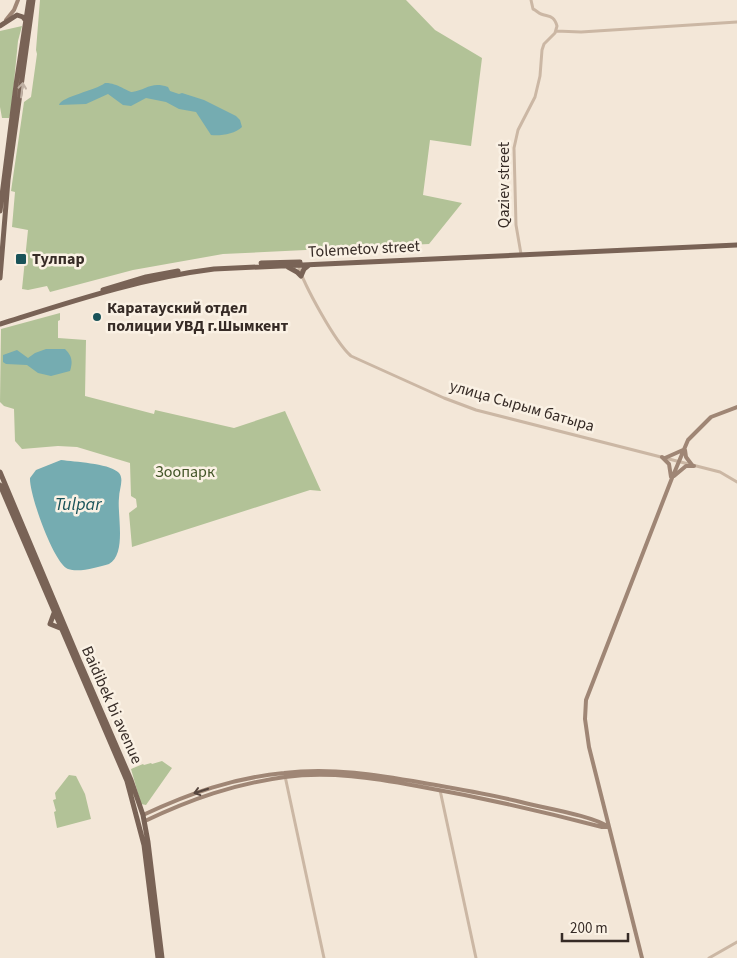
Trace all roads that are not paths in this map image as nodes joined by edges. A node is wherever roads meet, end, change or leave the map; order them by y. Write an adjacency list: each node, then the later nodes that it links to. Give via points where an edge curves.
1 (18, 0): 7 (main road, via 10,16)
2 (29, 0): 5 (main road)
3 (33, 0): 15 (main road, one-way to 3, via 8,180)
4 (531, 0): 8 (street, via 533,9 552,16)
5 (26, 21): 7 (main road, via 16,15); 9 (main road)
6 (737, 22): 8 (street)
7 (0, 25)
8 (556, 31): 11 (street, Qaziev street, via 542,50 535,97 518,130 514,148 517,240)
9 (0, 211)
10 (737, 243): 11 (main road, Tolemetov street)
11 (521, 252): 12 (main road, Tolemetov street)
12 (477, 254): 13 (main road, Tolemetov street); 14 (main road, Tolemetov street)
13 (297, 263): 14 (main road, Tolemetov street); 16 (main road, Tolemetov street); 17 (street, улица Сырым батыра); 19 (main road, Tolemetov street, via 214,266 166,273)
14 (310, 264): 17 (main road)
15 (0, 266): 18 (main road)
16 (284, 266): 17 (main road); 19 (main road, Tolemetov street, via 171,276)
17 (301, 276): 22 (street, улица Сырым батыра, via 351,356 476,410)
18 (0, 278)
19 (0, 322)
20 (737, 407): 21 (main road, via 711,418 688,440)
21 (684, 449): 22 (main road); 23 (main road); 24 (main road, via 686,458)
22 (664, 457): 23 (street, улица Сырым батыра); 26 (main road)
23 (679, 462): 24 (street, улица Сырым батыра); 26 (main road)
24 (693, 465): 26 (main road, via 682,468); 27 (street, улица Сырым батыра, via 720,472)
25 (0, 472): 29 (main road, Baidibek bi avenue)
26 (672, 479): 33 (main road, via 586,700 586,728)
27 (737, 482)
28 (0, 485): 29 (main road, Baidibek bi avenue)
29 (40, 573): 32 (main road, Baidibek bi avenue, via 131,780); 34 (main road, Baidibek bi avenue, via 60,628 128,781 144,845)
30 (285, 775): 31 (main road, via 373,778); 32 (main road, via 231,787); 38 (street)
31 (440, 788): 33 (main road, via 602,827); 39 (street)
32 (144, 818): 34 (main road, Baidibek bi avenue, via 153,875)
33 (609, 826): 40 (main road)
34 (154, 917): 36 (main road, Baidibek bi avenue); 37 (main road, Baidibek bi avenue)
35 (737, 942): 41 (street)
36 (158, 958)
37 (162, 958)
38 (324, 958)
39 (476, 958)
40 (642, 958)
41 (710, 958)

